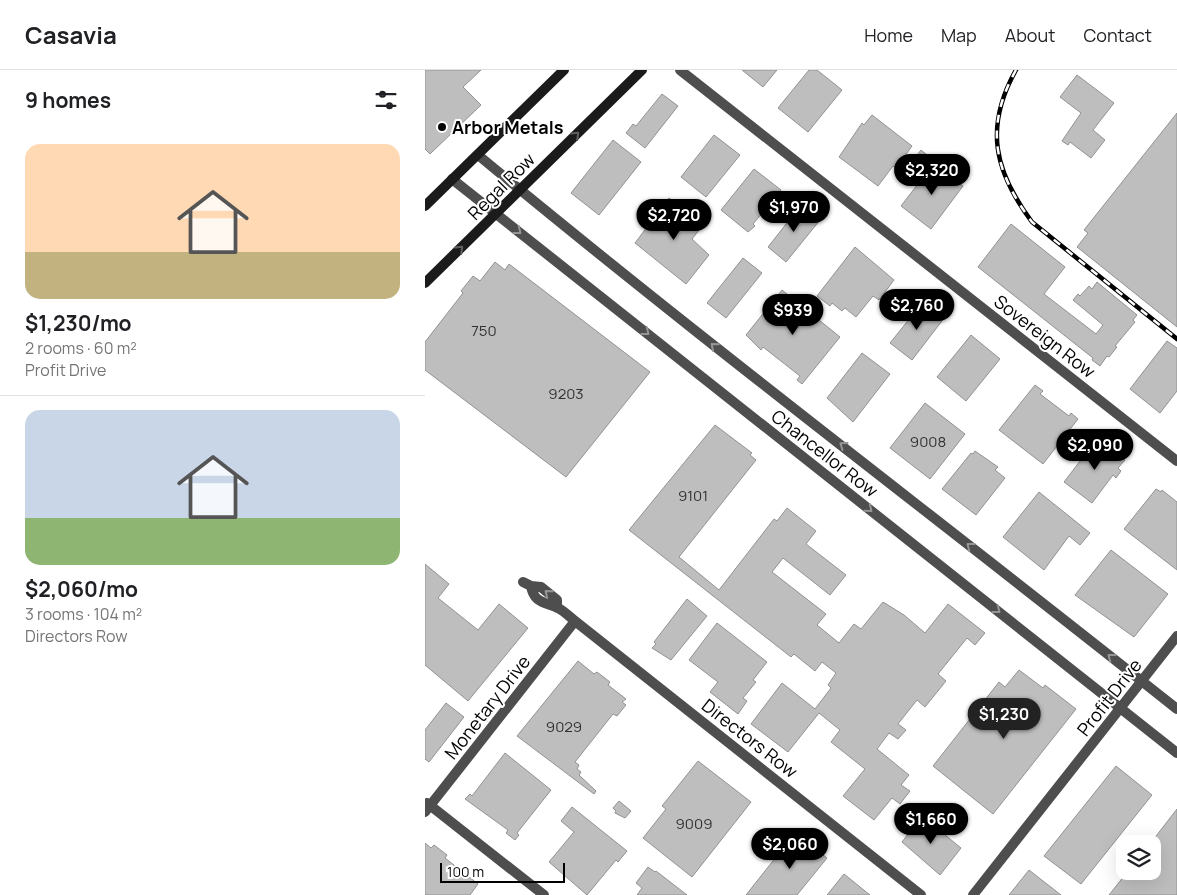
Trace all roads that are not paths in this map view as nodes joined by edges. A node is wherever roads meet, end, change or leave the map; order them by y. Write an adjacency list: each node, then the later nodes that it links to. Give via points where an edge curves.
1 (564, 70): 4 (main road)
2 (642, 70): 6 (main road, Regal Row, one-way to 2)
3 (680, 70): 10 (street, Sovereign Row)
4 (478, 155): 5 (main road); 6 (street, Chancellor Row)
5 (453, 180): 7 (main road); 8 (street, Chancellor Row)
6 (519, 190): 8 (main road, Regal Row); 14 (street, Chancellor Row, one-way to 6)
7 (425, 206)
8 (496, 214): 9 (main road, Regal Row, one-way to 8); 15 (street, Chancellor Row, one-way to 15)
9 (425, 283)
10 (1177, 461)
11 (527, 584): 12 (street, Directors Row, via 532,594 547,606 557,608)
12 (575, 621): 18 (street, Monetary Drive); 20 (street, Directors Row)
13 (1177, 636): 14 (street, Profit Drive)
14 (1142, 681): 15 (street, Profit Drive); 16 (street, Chancellor Row)
15 (1120, 708): 17 (street, Chancellor Row); 21 (street, Profit Drive)
16 (1177, 709)
17 (1177, 753)
18 (427, 806): 19 (street)
19 (543, 895)
20 (921, 895)
21 (973, 895)

